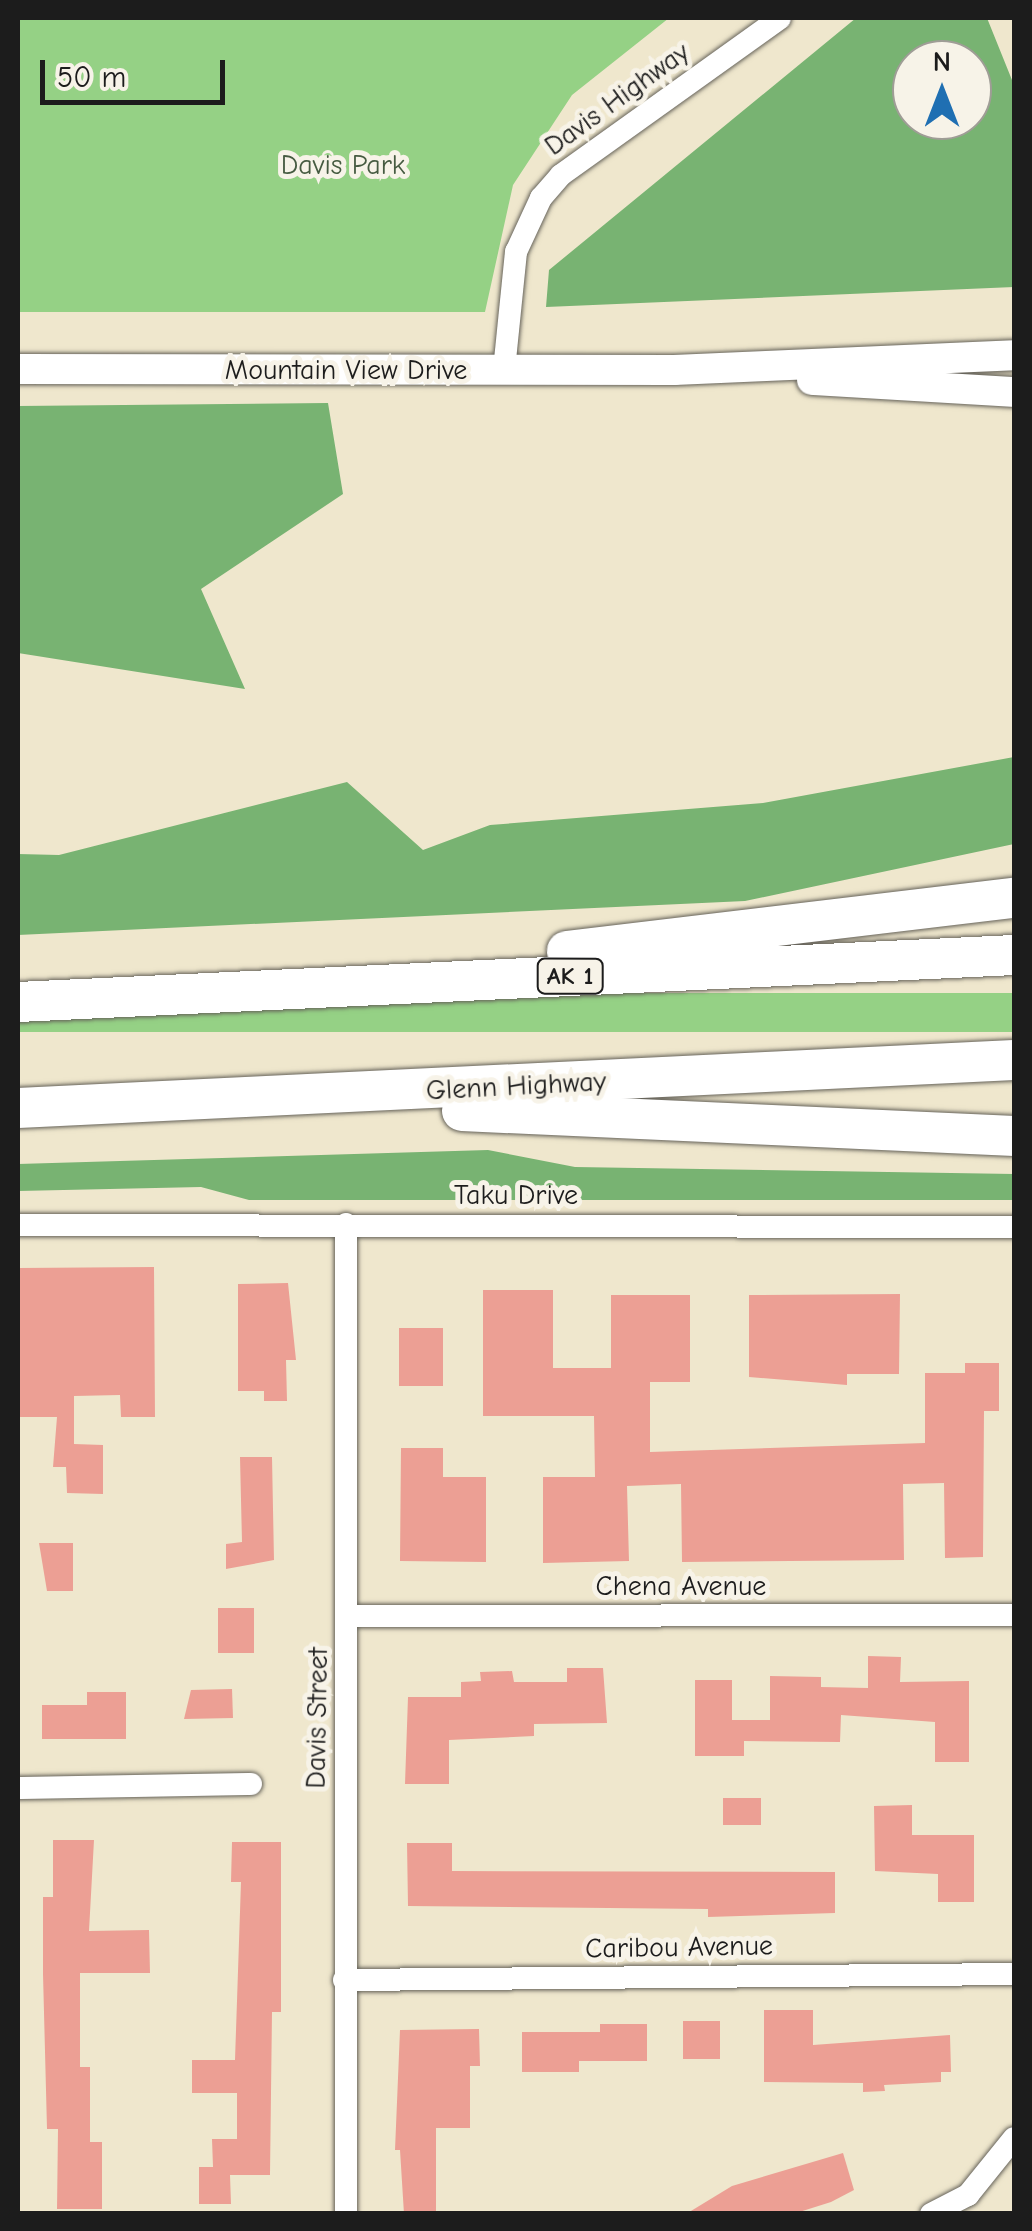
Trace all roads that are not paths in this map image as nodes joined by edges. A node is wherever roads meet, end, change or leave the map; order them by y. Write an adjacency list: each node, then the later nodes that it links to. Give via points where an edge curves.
1 (780, 18): 4 (street, Davis Highway, via 561,175 542,198 516,252)
2 (1014, 355): 5 (street, Mountain View Drive)
3 (18, 369): 4 (street, Mountain View Drive)
4 (504, 370): 5 (street, Mountain View Drive)
5 (674, 370): 6 (street, Mountain View Drive)
6 (1014, 392)
7 (1014, 898): 9 (highway, via 831,924)
8 (1014, 955): 9 (highway, AK 1)
9 (126, 997): 10 (highway, AK 1)
10 (18, 1002)
11 (1014, 1060): 12 (highway, Glenn Highway)
12 (278, 1099): 13 (highway, Glenn Highway); 14 (highway)
13 (18, 1108)
14 (1014, 1136)
15 (346, 1224): 16 (street, Taku Drive); 17 (street, Taku Drive); 19 (street, Davis Street)
16 (18, 1226)
17 (1014, 1227)
18 (1014, 1615): 19 (street, Chena Avenue)
19 (348, 1616): 23 (street, Davis Street)
20 (250, 1784): 21 (street)
21 (18, 1788)
22 (1014, 1974): 23 (street, Caribou Avenue)
23 (344, 1980): 25 (street, Davis Street)
24 (1014, 2138): 26 (street, via 968,2194)
25 (346, 2214)
26 (931, 2214)

